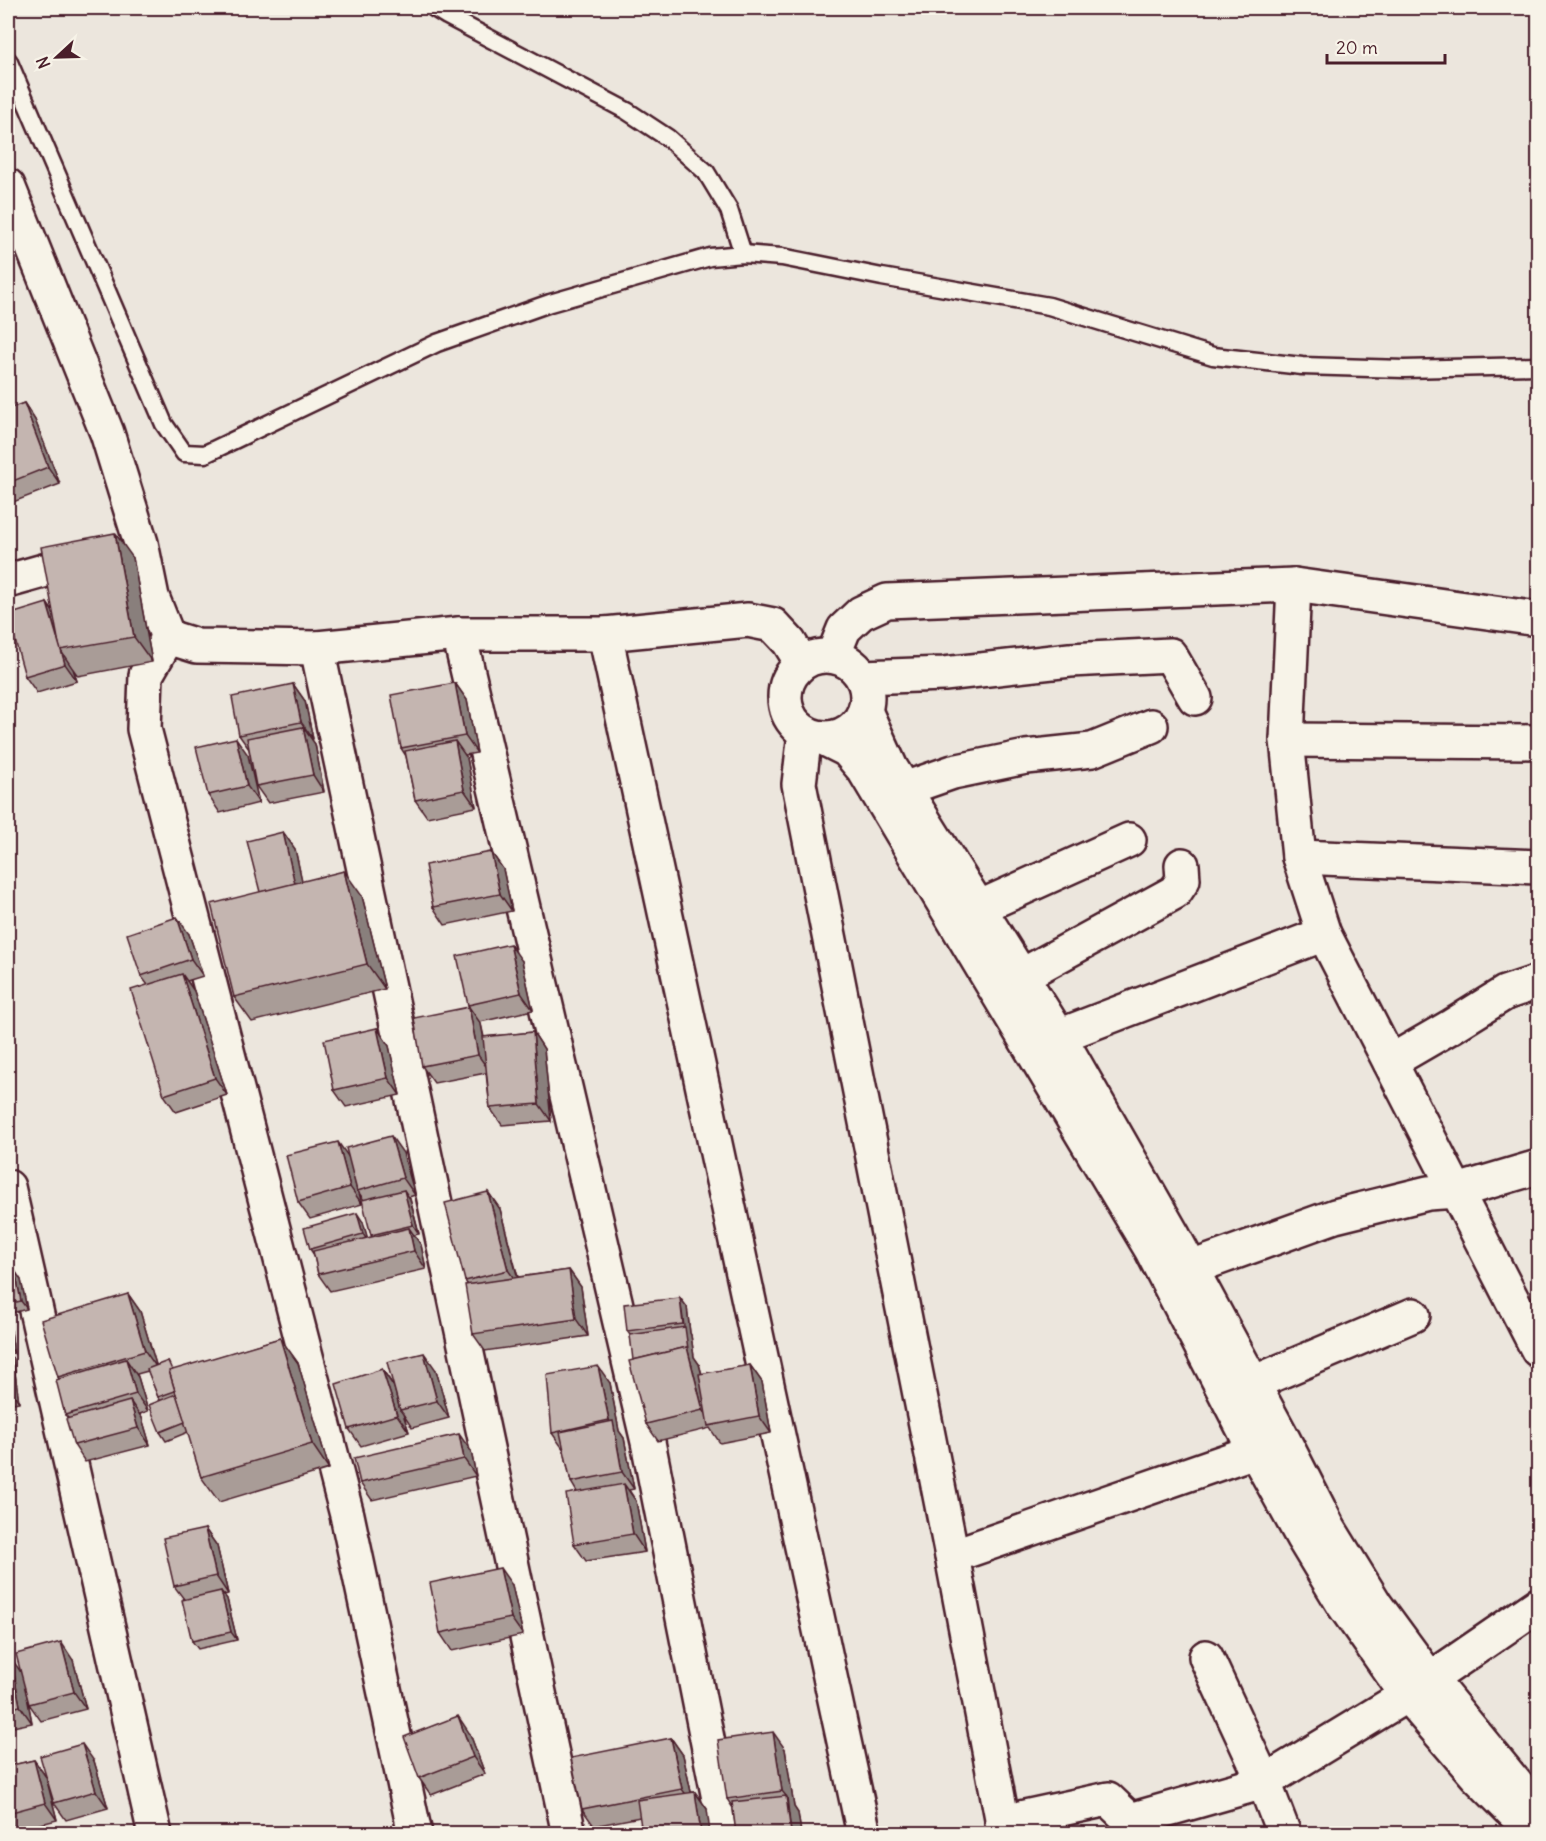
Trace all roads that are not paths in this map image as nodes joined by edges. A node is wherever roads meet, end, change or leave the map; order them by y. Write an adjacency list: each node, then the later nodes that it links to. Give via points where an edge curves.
1 (434, 8): 4 (lane, via 627,111 668,138 706,172 729,210)
2 (8, 60): 4 (lane, via 165,424 184,453 206,454 447,339 550,303 710,257)
3 (8, 186): 6 (street, via 107,433)
4 (743, 254): 5 (lane, via 782,257 1049,306 1213,356 1302,366 1393,369)
5 (1539, 366)
6 (141, 543): 7 (street); 12 (street, via 152,597)
7 (8, 581)
8 (1294, 585): 9 (street); 14 (street, via 886,601 861,613); 20 (street)
9 (1539, 619)
10 (459, 634): 11 (street); 13 (street); 53 (street, via 648,1442)
11 (605, 634): 14 (street, via 748,620 773,625 789,642); 54 (street)
12 (168, 637): 13 (street, via 197,646); 51 (street, via 146,675 144,729 347,1515)
13 (317, 648): 52 (street)
14 (818, 659): 15 (street, via 850,663); 19 (street, via 789,678 784,699 790,718)
15 (862, 677): 16 (street, via 1170,655); 17 (street, via 868,694)
16 (1195, 698)
17 (865, 711): 19 (street, via 856,726 841,736); 22 (street)
18 (1151, 726): 22 (street, via 1092,750 1026,757 963,770)
19 (815, 736): 31 (street, via 847,750 864,770); 42 (street, via 799,784)
20 (1287, 741): 21 (street); 24 (street)
21 (1539, 742)
22 (904, 789): 27 (street)
23 (1129, 840): 27 (street)
24 (1299, 857): 26 (street); 28 (street)
25 (1182, 865): 29 (street, via 1183,880 1175,892)
26 (1539, 867)
27 (978, 908): 29 (street)
28 (1324, 934): 31 (street); 32 (street)
29 (1021, 976): 31 (street)
30 (1539, 982): 32 (street, via 1505,993)
31 (1047, 1045): 36 (street); 41 (street, via 1151,1249)
32 (1390, 1062): 35 (street)
33 (1539, 1167): 35 (street)
34 (8, 1187): 37 (street)
35 (1457, 1191): 36 (street, via 1428,1193 1335,1216); 39 (street)
36 (1191, 1268): 40 (street)
37 (17, 1273): 50 (street)
38 (1413, 1315): 40 (street)
39 (1539, 1350)
40 (1253, 1383): 41 (street)
41 (1269, 1445): 42 (street); 45 (street, via 1329,1529 1375,1604)
42 (952, 1556): 48 (street)
43 (1539, 1605): 45 (street)
44 (1206, 1657): 46 (street)
45 (1418, 1687): 46 (street); 47 (street); 49 (street, via 1476,1775 1521,1820)
46 (1264, 1782): 48 (street, via 1130,1820 1108,1799); 55 (street)
47 (1539, 1815)
48 (1003, 1828)
49 (1539, 1832)
50 (154, 1833)
51 (415, 1833)
52 (569, 1833)
53 (726, 1833)
54 (864, 1833)
55 (1284, 1833)

